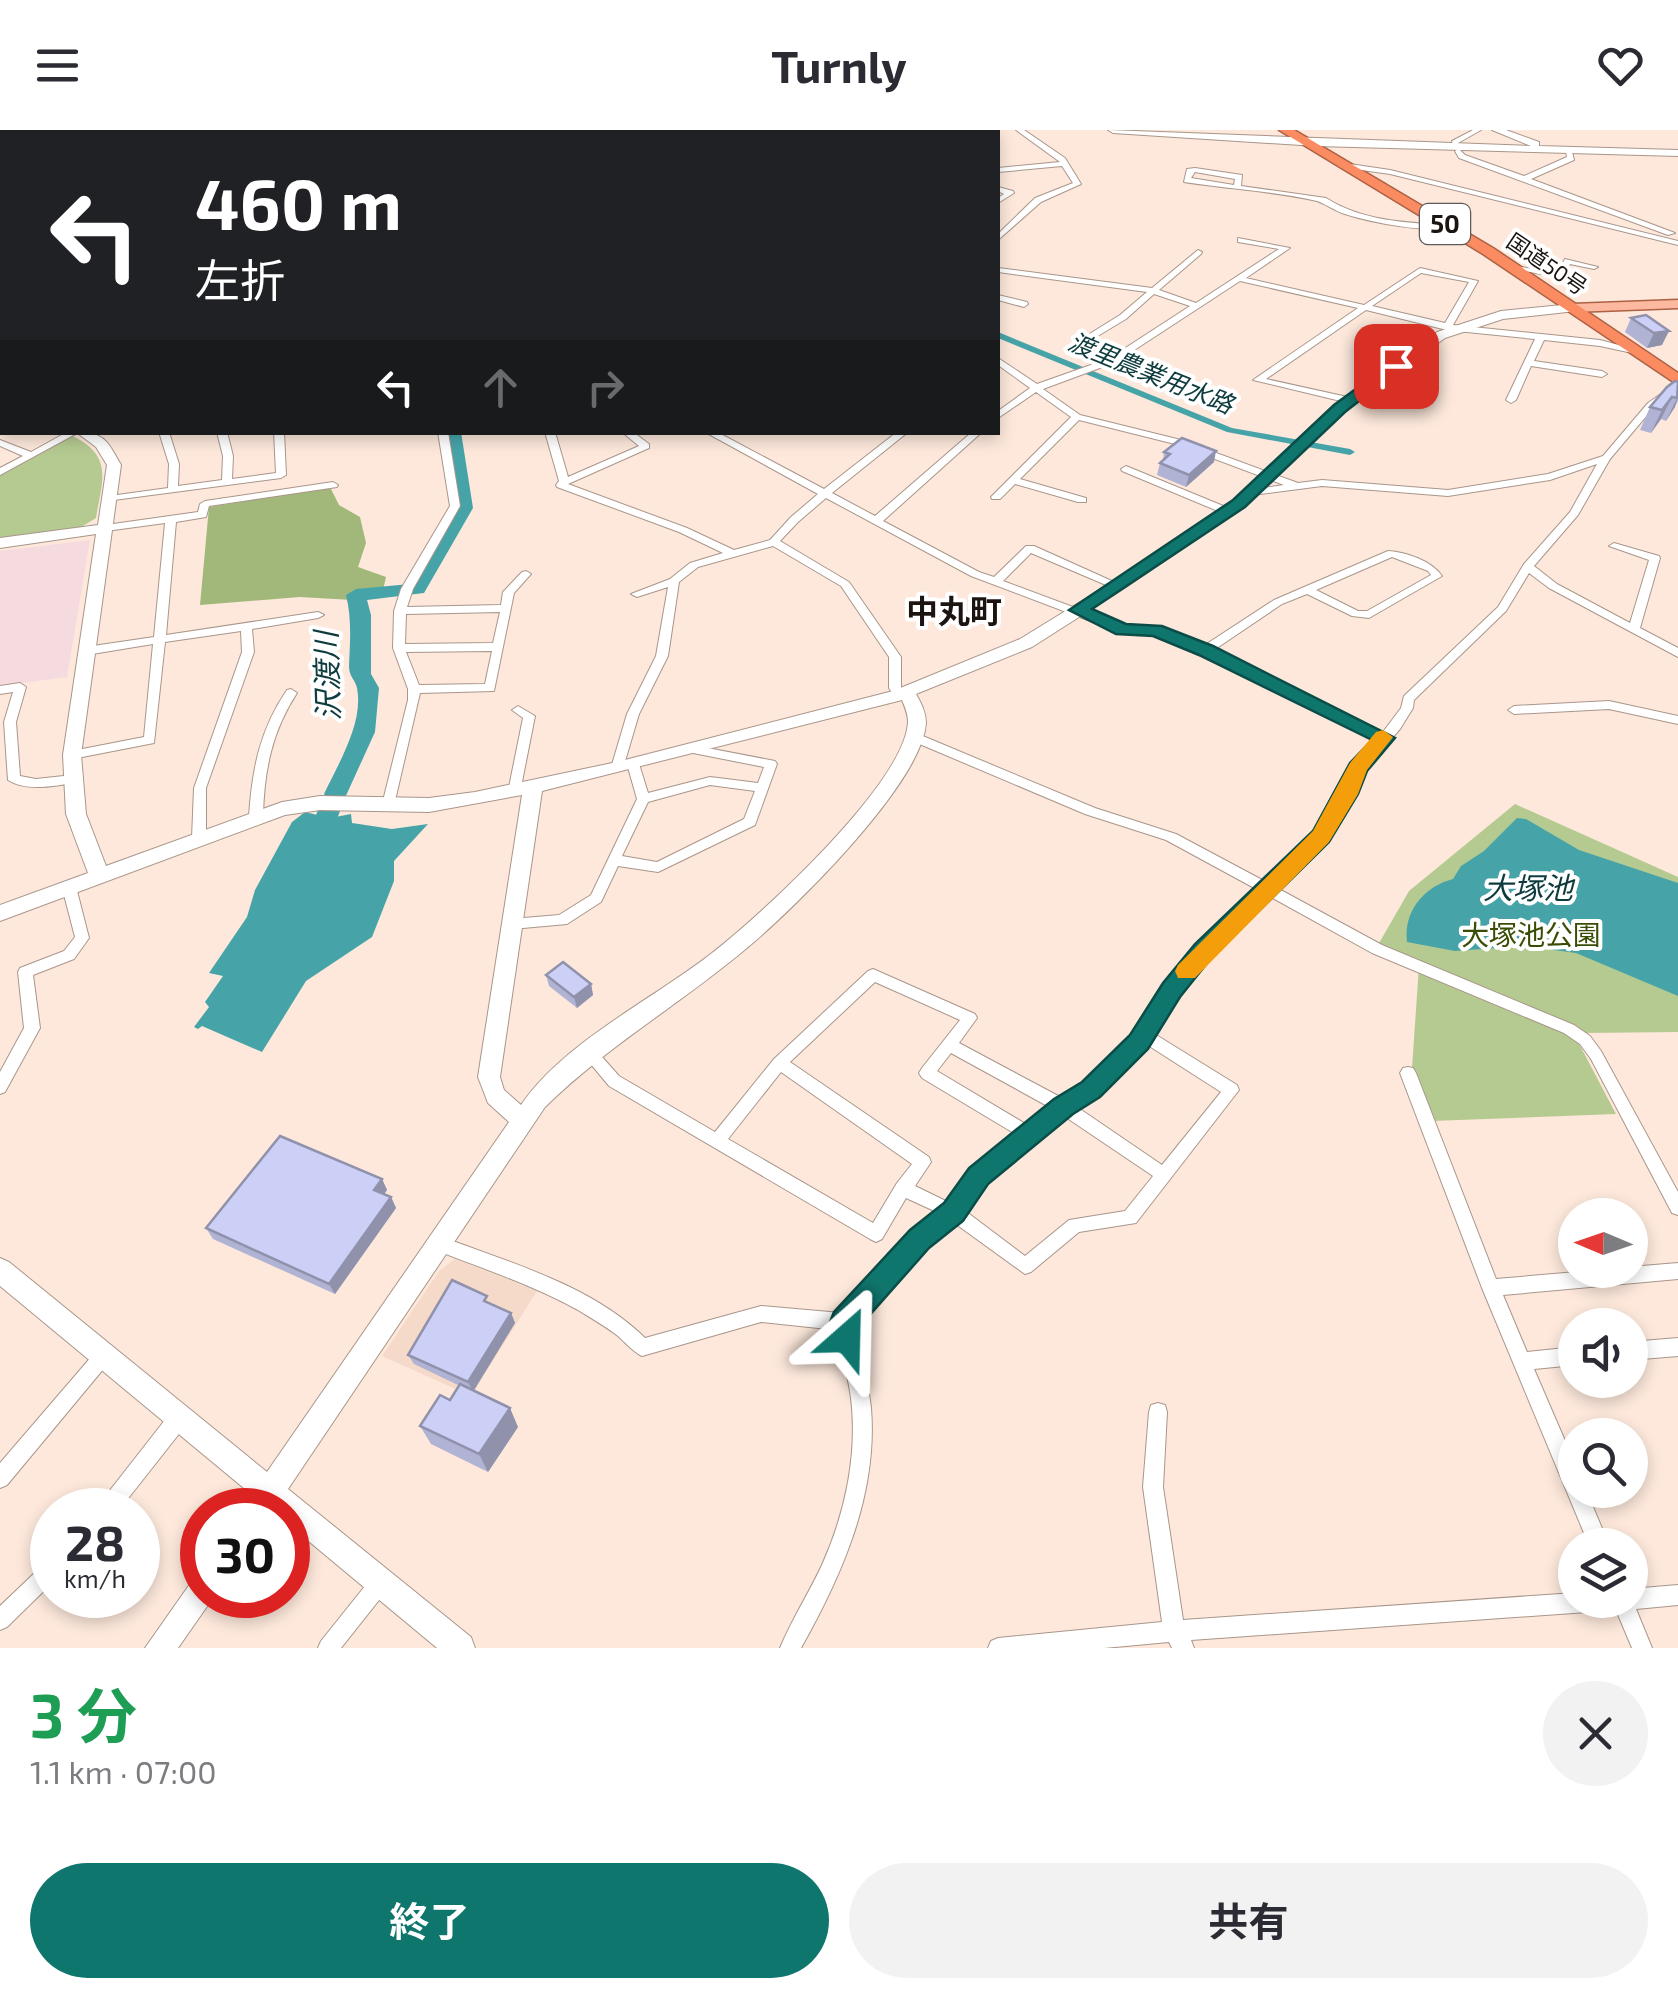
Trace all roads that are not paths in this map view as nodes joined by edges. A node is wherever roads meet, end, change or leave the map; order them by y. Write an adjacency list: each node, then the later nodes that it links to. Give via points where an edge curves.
1 (1020, 130): 11 (street)
2 (1113, 130): 6 (street)
3 (1285, 130): 6 (highway, 国道50号 / 50)
4 (1478, 130): 7 (street, via 1454,142)
5 (1497, 130): 8 (street)
6 (1309, 144): 7 (street); 12 (highway, 国道50号 / 50)
7 (1457, 149): 8 (street); 14 (street)
8 (1541, 151): 9 (street); 10 (street)
9 (1569, 154): 10 (street); 14 (street)
10 (1678, 155)
11 (1065, 164): 13 (street); 17 (street, via 1077,184 1038,200)
12 (1343, 165): 16 (highway, 国道50号 / 50); 19 (street)
13 (1000, 170)
14 (1524, 179): 19 (street)
15 (1237, 186): 15 (street, via 1229,188 1187,180 1195,170 1239,177); 16 (street, via 1323,200 1376,219)
16 (1449, 227): 22 (highway, 国道50号 / 50)
17 (1000, 236)
18 (1242, 240): 24 (street, via 1286,248)
19 (1678, 240)
20 (1198, 252): 25 (street)
21 (1594, 266): 22 (street, via 1568,262 1560,276)
22 (1514, 268): 31 (highway, 国道50号 / 50)
23 (1000, 270): 25 (street)
24 (1241, 279): 29 (street); 30 (street)
25 (1153, 291): 29 (street); 35 (street, via 1079,343)
26 (1000, 298): 27 (street)
27 (1024, 304)
28 (1678, 304): 31 (main road)
29 (1198, 306): 35 (street)
30 (1364, 308): 32 (street); 32 (street, via 1420,270 1474,281); 41 (street, via 1258,380)
31 (1572, 308): 32 (street); 34 (highway, 国道50号 / 50)
32 (1451, 327): 33 (street); 41 (street)
33 (1541, 336): 34 (street); 37 (street)
34 (1636, 352): 39 (highway, 国道50号 / 50)
35 (1113, 360): 40 (street)
36 (1000, 361): 40 (street)
37 (1528, 364): 38 (street); 42 (street)
38 (1602, 374)
39 (1678, 382): 58 (street)
40 (1036, 388): 43 (street); 44 (street)
41 (1349, 400): 61 (street)
42 (1511, 400)
43 (1000, 414)
44 (1077, 417): 61 (street, via 1178,442); 62 (street)
45 (69, 435): 57 (street)
46 (87, 435): 71 (street, via 110,454)
47 (166, 435): 67 (street)
48 (223, 435): 63 (street)
49 (278, 435): 63 (street, via 281,475)
50 (443, 435): 90 (street, via 455,506)
51 (551, 435): 64 (street)
52 (630, 435): 64 (street, via 646,446)
53 (715, 435): 69 (street)
54 (900, 435): 69 (street)
55 (975, 435): 75 (street)
56 (0, 443): 57 (street)
57 (30, 455): 60 (street)
58 (1606, 458): 66 (street, via 1550,477 1448,493); 81 (street, via 1574,513)
59 (1126, 469): 73 (street)
60 (0, 472)
61 (1268, 476): 66 (street); 68 (street)
62 (1014, 481): 70 (street); 72 (street)
63 (227, 482): 67 (street)
64 (564, 482): 80 (street)
65 (333, 485): 74 (street, via 205,504 202,514)
66 (1298, 487): 68 (street)
67 (173, 490): 71 (street)
68 (1252, 492): 73 (street)
69 (828, 494): 75 (street); 77 (street, via 790,521)
70 (996, 497)
71 (110, 499): 76 (street)
72 (1082, 500)
73 (1228, 512): 85 (street)
74 (171, 520): 76 (street); 94 (street)
75 (874, 522): 84 (street)
76 (106, 528): 78 (street); 98 (street)
77 (774, 542): 80 (street); 103 (street, via 845,584 895,657 895,688)
78 (0, 543)
79 (1614, 546): 93 (street, via 1655,558)
80 (731, 553): 83 (street, via 686,568)
81 (1528, 566): 93 (street); 109 (street, via 1493,618 1408,698)
82 (526, 574): 88 (street, via 509,592)
83 (674, 581): 87 (street); 112 (street, via 662,656 633,714)
84 (995, 582): 85 (street, via 1030,548); 89 (street)
85 (1117, 586): 89 (street)
86 (1308, 590): 86 (street, via 1392,553 1437,576 1368,615); 97 (street)
87 (637, 594)
88 (507, 608): 90 (street); 95 (street)
89 (1078, 610): 97 (street, via 1123,630 1156,630); 103 (street, via 1010,651)
90 (400, 611): 96 (street)
91 (318, 615): 92 (street)
92 (246, 626): 94 (street); 120 (street, via 248,652 200,788)
93 (1634, 630): 99 (street)
94 (160, 640): 98 (street); 111 (street, via 150,740)
95 (498, 647): 96 (street); 100 (street, via 490,688)
96 (398, 648): 100 (street)
97 (1206, 650): 109 (street)
98 (86, 651): 111 (street)
99 (1678, 653)
100 (414, 689): 118 (street)
101 (0, 690): 107 (street, via 20,688)
102 (291, 694): 119 (street, via 256,779)
103 (902, 694): 108 (street, via 916,712); 110 (street)
104 (518, 710): 116 (street, via 529,716)
105 (1514, 710): 106 (street, via 1609,705)
106 (1678, 720)
107 (5, 723): 114 (street)
108 (914, 736): 124 (street, via 1090,811 1171,837); 129 (street, via 891,784 775,909)
109 (1385, 738): 124 (street, via 1358,768 1321,837)
110 (692, 749): 112 (street); 115 (street, via 771,764)
111 (72, 755): 113 (street)
112 (625, 766): 116 (street); 117 (street)
113 (73, 779): 114 (street); 122 (street, via 76,814)
114 (7, 781)
115 (762, 788): 117 (street, via 710,781); 121 (street, via 750,822 658,867)
116 (524, 790): 118 (street, via 452,804); 126 (street)
117 (643, 799): 121 (street)
118 (388, 805): 119 (street, via 320,803)
119 (256, 816): 120 (street)
120 (199, 838): 122 (street)
121 (614, 860): 126 (street, via 596,898 562,920)
122 (99, 876): 123 (street)
123 (70, 887): 125 (street); 132 (street, via 82,938 69,955 25,972 32,1028)
124 (1267, 892): 127 (street, via 1204,951); 139 (street, via 1586,1040)
125 (0, 913)
126 (512, 924): 134 (street, via 489,1076 498,1102)
127 (1144, 1035): 133 (street, via 1091,1090); 137 (street, via 1231,1090)
128 (949, 1046): 130 (street, via 970,1018 873,976); 133 (street); 135 (street, via 928,1073)
129 (590, 1053): 134 (street); 136 (street, via 614,1081)
130 (779, 1063): 136 (street); 138 (street, via 922,1162)
131 (1408, 1073): 144 (street)
132 (0, 1087)
133 (1064, 1106): 135 (street); 137 (street)
134 (522, 1118): 141 (street)
135 (1028, 1134): 140 (street, via 978,1176)
136 (716, 1141): 138 (street, via 876,1234)
137 (1164, 1175): 140 (street, via 1130,1218 1074,1225 1026,1266)
138 (903, 1188): 140 (street)
139 (1678, 1208)
140 (954, 1212): 145 (street)
141 (438, 1243): 145 (street, via 558,1292 628,1329 642,1347 762,1314); 157 (street)
142 (0, 1270): 148 (street)
143 (1678, 1271): 144 (street)
144 (1491, 1288): 150 (street)
145 (844, 1322): 171 (street, via 862,1411 862,1467 848,1534)
146 (1678, 1347): 147 (street)
147 (1648, 1350)
148 (104, 1355): 152 (street); 154 (street)
149 (1558, 1358): 150 (street)
150 (1522, 1361): 153 (street)
151 (1158, 1412): 167 (street, via 1153,1486)
152 (179, 1418): 155 (street); 156 (street)
153 (1558, 1446)
154 (4, 1468)
155 (124, 1488)
156 (250, 1488)
157 (272, 1488)
158 (310, 1534): 159 (street)
159 (380, 1583): 169 (street); 170 (street)
160 (30, 1591): 166 (street)
161 (1678, 1594): 162 (street)
162 (1648, 1597)
163 (1558, 1605): 167 (street)
164 (182, 1618): 168 (street)
165 (1628, 1618): 173 (street)
166 (0, 1620)
167 (1179, 1639): 172 (street)
168 (160, 1648)
169 (328, 1648)
170 (460, 1648)
171 (790, 1648)
172 (998, 1648)
173 (1642, 1648)

